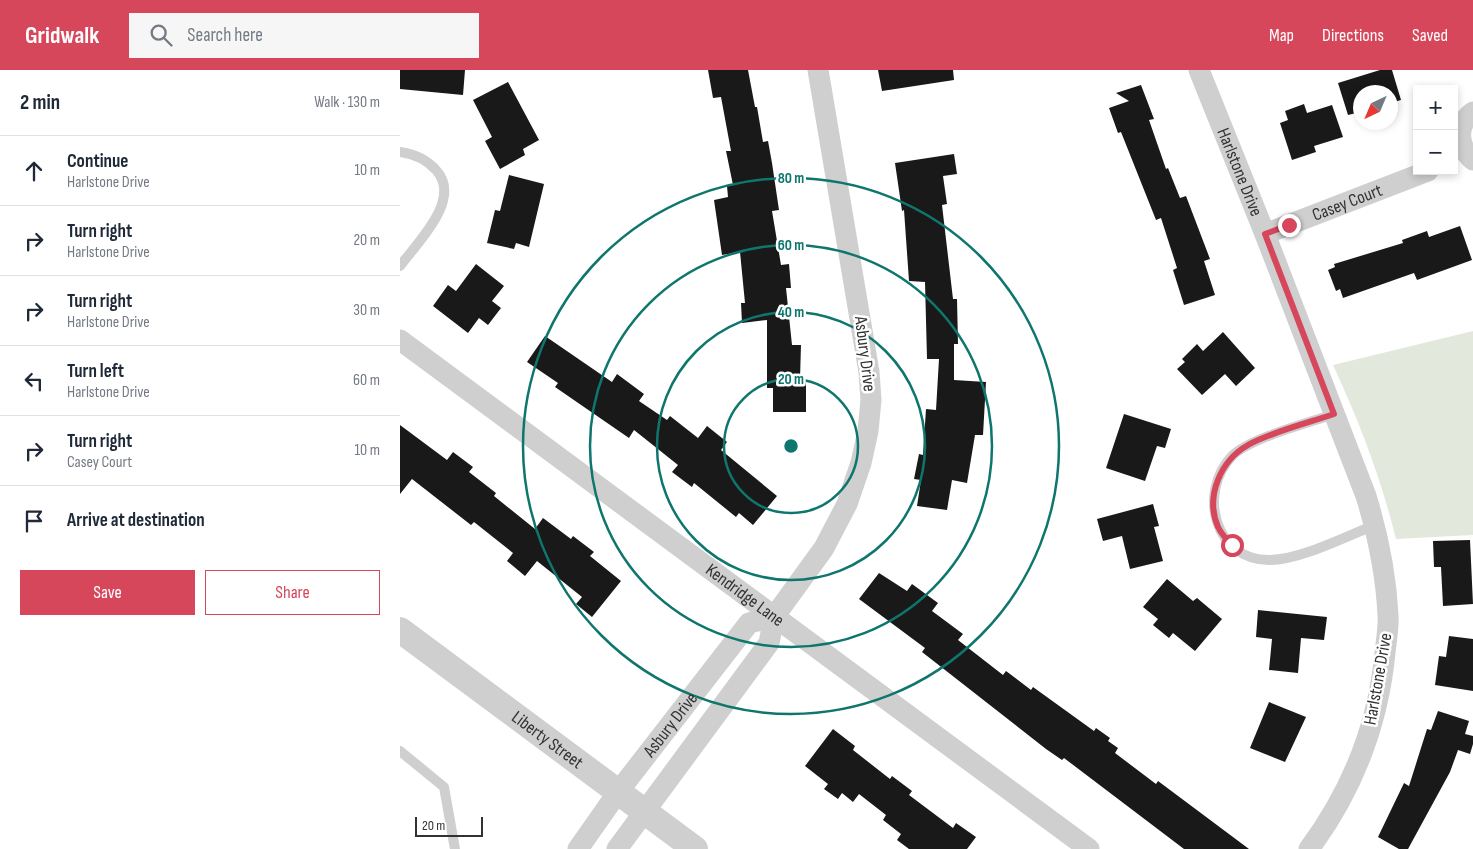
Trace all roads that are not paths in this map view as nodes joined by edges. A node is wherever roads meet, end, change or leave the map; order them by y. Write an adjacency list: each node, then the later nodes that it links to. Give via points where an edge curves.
1 (818, 70): 12 (street, Asbury Drive, via 864,339 871,400 868,431 847,504 824,548)
2 (1199, 70): 7 (street, Harlstone Drive)
3 (1473, 112): 5 (street, via 1463,124 1460,134)
4 (400, 152): 8 (lane, via 429,162 440,175 445,191 436,218)
5 (1464, 158)
6 (1418, 175): 7 (street, Casey Court)
7 (1265, 234): 10 (street, Harlstone Drive)
8 (400, 266)
9 (400, 340): 12 (street, Kendridge Lane)
10 (1334, 414): 11 (street, Harlstone Drive); 11 (lane, via 1249,445 1233,456 1222,469 1215,488 1213,508 1218,528 1232,545 1249,556 1268,560 1286,559)
11 (1375, 525): 22 (street, Harlstone Drive, via 1384,569 1388,618 1379,696 1358,764 1333,814)
12 (774, 617): 15 (street, Asbury Drive, via 749,623); 16 (street, Asbury Drive, via 768,643); 21 (street, Kendridge Lane)
13 (400, 630): 15 (street, Liberty Street)
14 (400, 751): 17 (lane, via 444,787)
15 (618, 792): 16 (street, Liberty Street); 18 (street, Asbury Drive)
16 (646, 812): 19 (street, Asbury Drive); 20 (street, Liberty Street)
17 (454, 849)
18 (578, 849)
19 (617, 849)
20 (695, 849)
21 (1089, 849)
22 (1309, 849)

